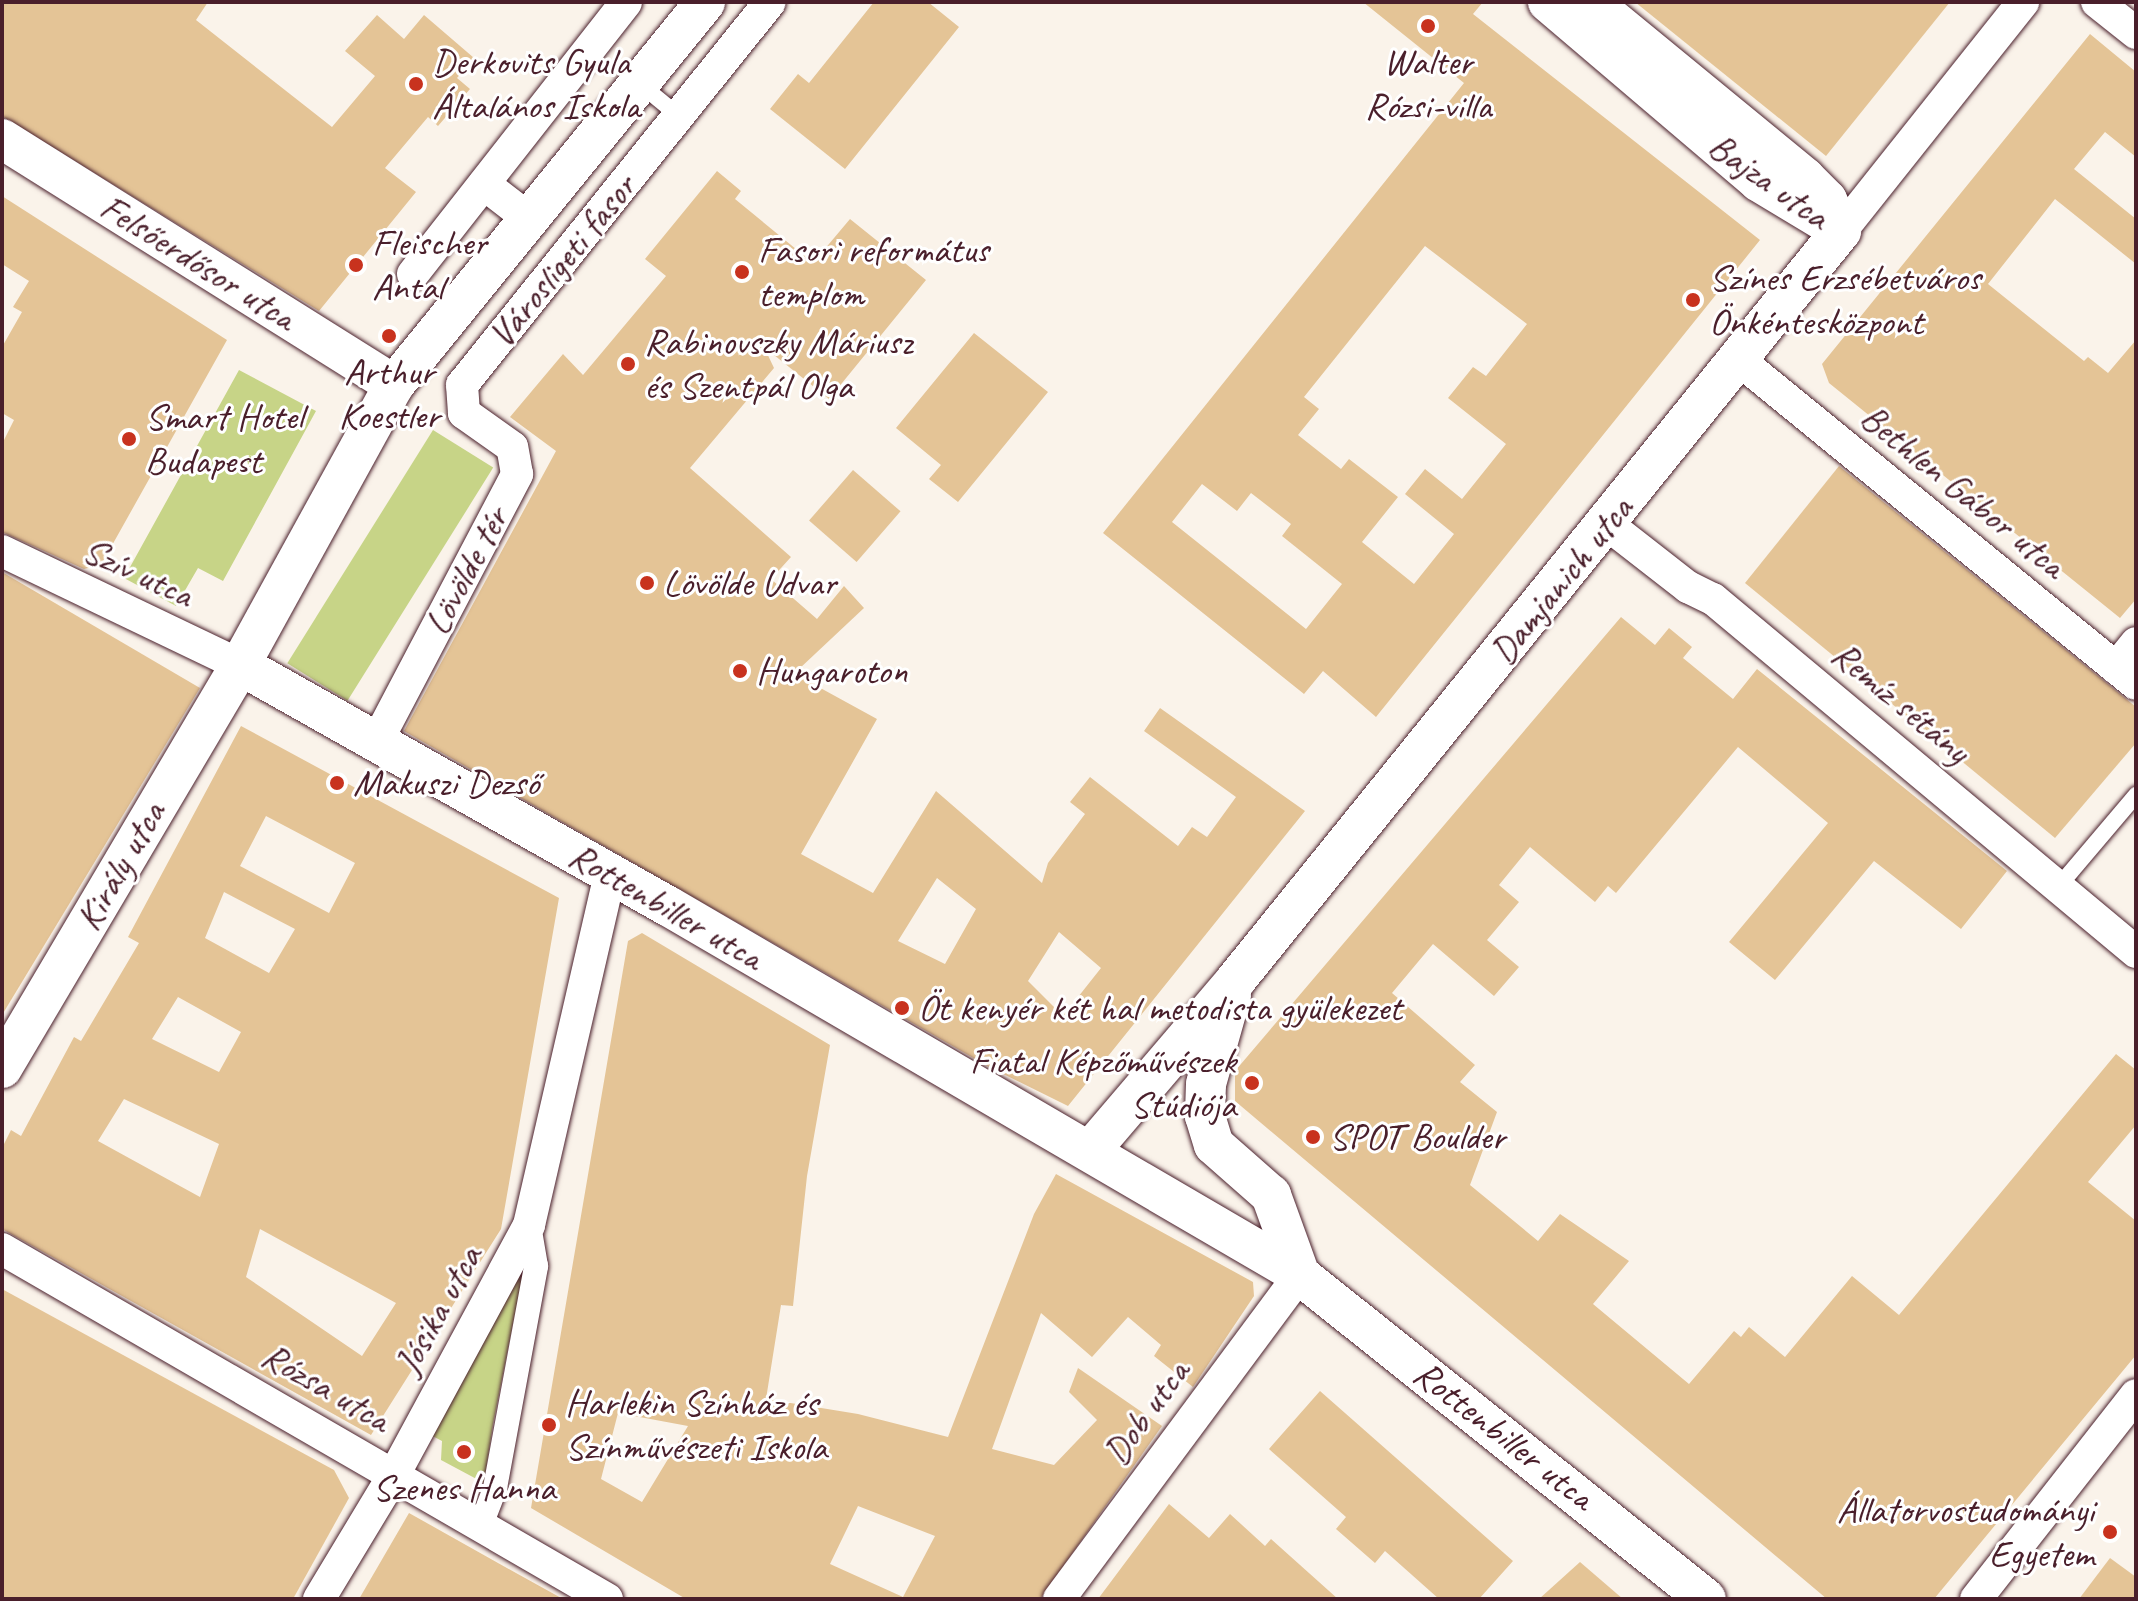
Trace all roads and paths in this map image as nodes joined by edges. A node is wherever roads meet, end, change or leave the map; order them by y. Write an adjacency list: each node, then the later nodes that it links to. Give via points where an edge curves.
1 (626, 2): 12 (street)
2 (705, 2): 9 (street, Városligeti fasor)
3 (770, 2): 10 (street, Városligeti fasor)
4 (1548, 2): 14 (street, Bajza utca, via 1758,181)
5 (1591, 2): 14 (street, Bajza utca, via 1805,178 1827,200)
6 (2023, 2): 14 (street, Damjanich utca)
7 (2097, 2): 8 (street)
8 (2136, 33)
9 (639, 83): 10 (lane); 13 (street, Városligeti fasor)
10 (679, 116): 18 (street, Városligeti fasor, via 462,385)
11 (2, 139): 17 (street, Felsőerdősor utca)
12 (484, 184): 13 (street, Városligeti fasor); 15 (street)
13 (528, 218): 17 (street, Városligeti fasor)
14 (1841, 231): 16 (street, Damjanich utca)
15 (413, 274)
16 (1739, 360): 19 (street, Damjanich utca); 23 (street, Bethlen Gábor utca)
17 (394, 385): 22 (street)
18 (464, 413): 24 (street, Lövölde tér, via 512,447 517,474)
19 (1607, 524): 27 (street, Remíz sétány, via 1688,587 1713,599); 29 (street, Damjanich utca)
20 (2, 551): 22 (street, Szív utca)
21 (2136, 643): 23 (street)
22 (240, 665): 24 (street, Rottenbiller utca); 30 (street, Király utca)
23 (2126, 676)
24 (375, 745): 26 (street, Rottenbiller utca)
25 (2136, 795): 27 (lane)
26 (610, 874): 31 (street, Rottenbiller utca); 32 (street, Jósika utca)
27 (2049, 878): 28 (street, Remíz sétány)
28 (2136, 952)
29 (1235, 981): 31 (street, Damjanich utca); 34 (street, via 1206,1084 1205,1116 1214,1145 1271,1195)
30 (2, 1068)
31 (1090, 1151): 34 (street, Rottenbiller utca)
32 (529, 1225): 36 (street, Jósika utca); 37 (street, Jósika utca, via 536,1266 495,1488)
33 (2, 1249): 36 (street, Rózsa utca)
34 (1300, 1275): 40 (street, Dob utca); 41 (street, Rottenbiller utca)
35 (2136, 1395): 42 (street)
36 (395, 1473): 37 (street, Rózsa utca); 38 (street, Jósika utca)
37 (481, 1525): 39 (street, Rózsa utca)
38 (319, 1599)
39 (607, 1599)
40 (1059, 1599)
41 (1706, 1599)
42 (1976, 1599)

